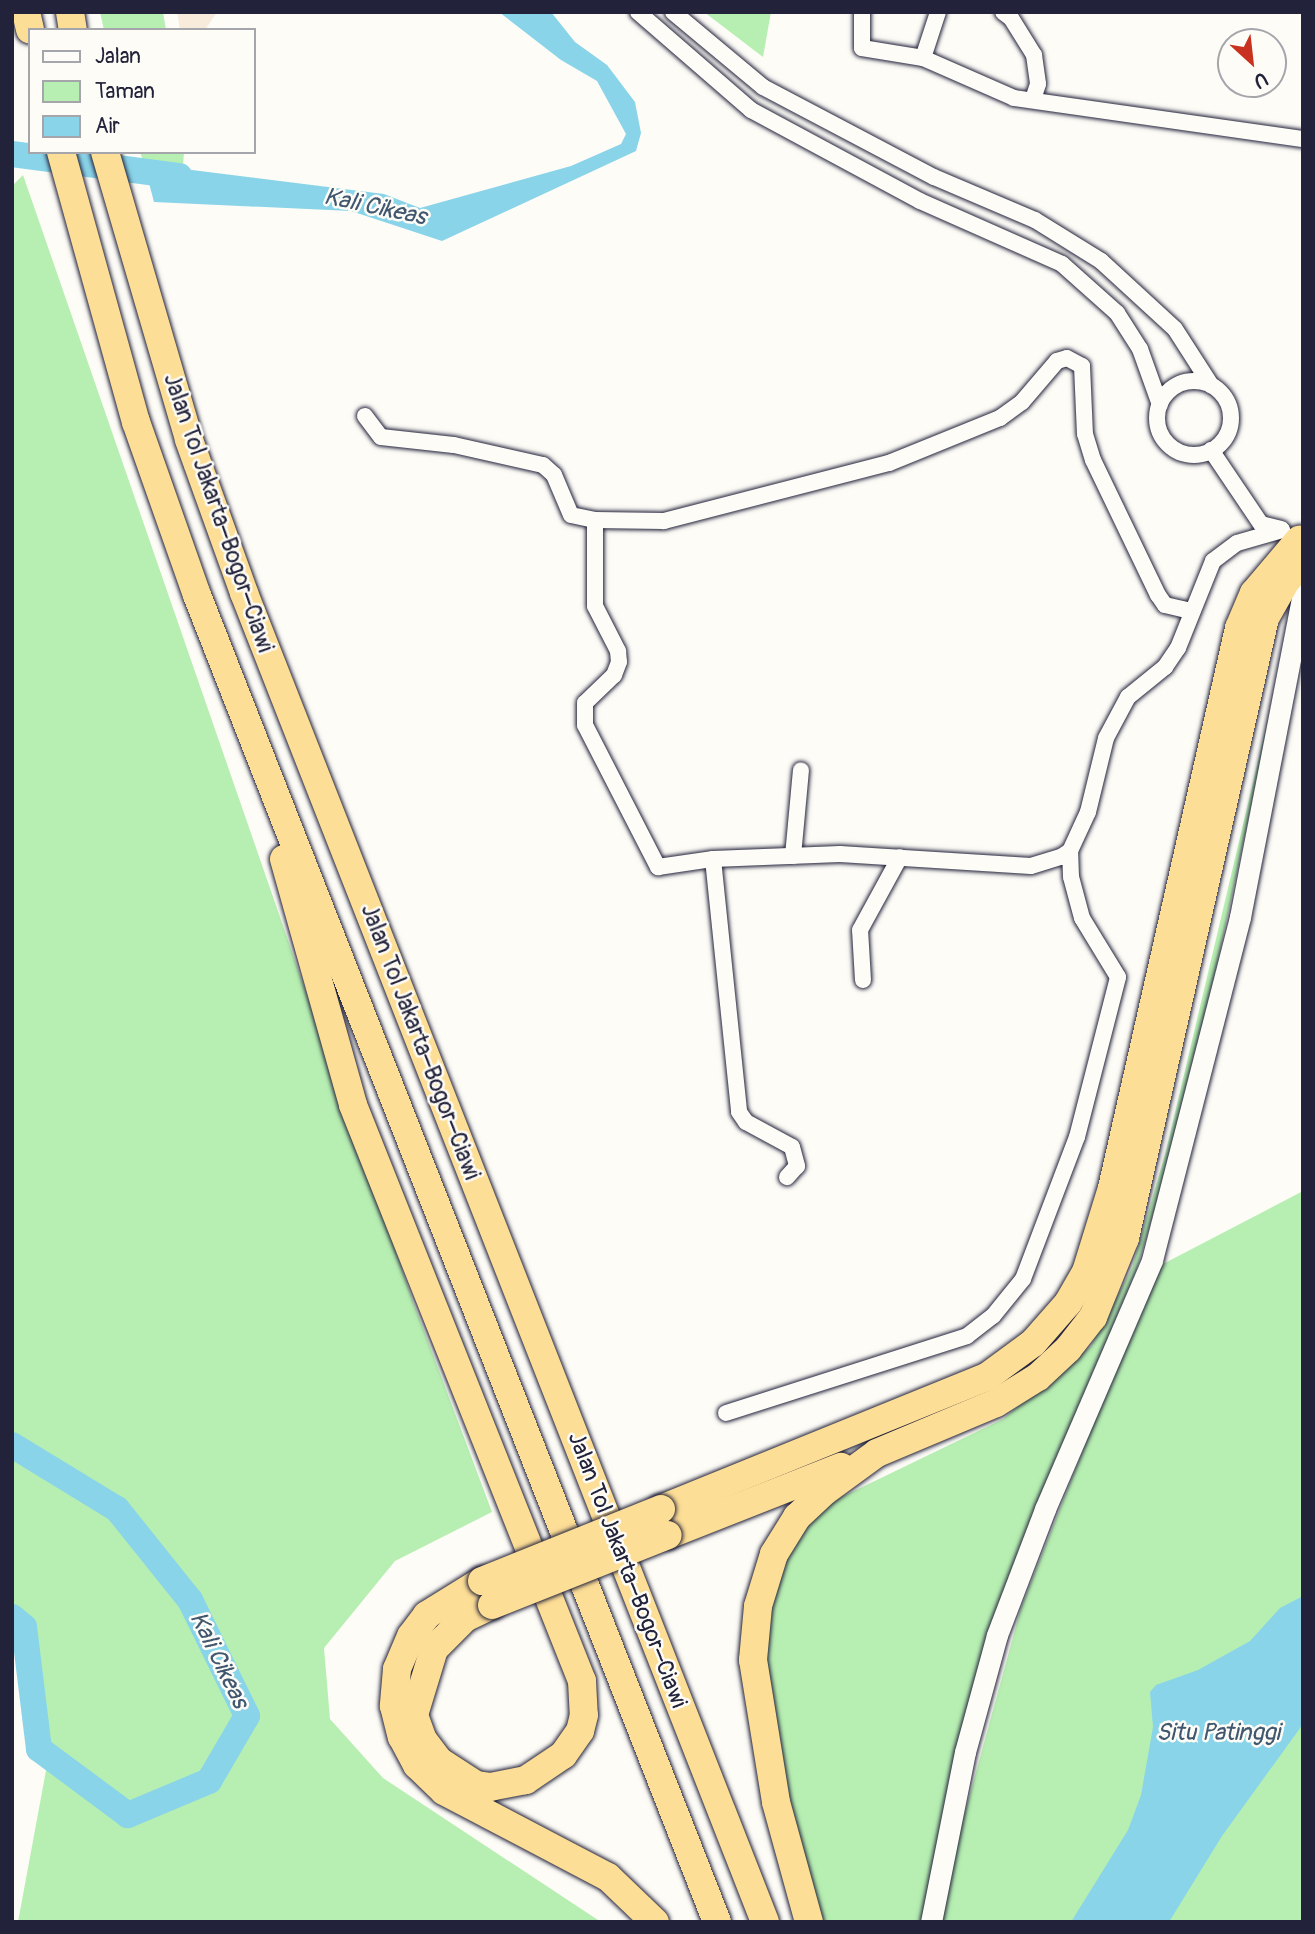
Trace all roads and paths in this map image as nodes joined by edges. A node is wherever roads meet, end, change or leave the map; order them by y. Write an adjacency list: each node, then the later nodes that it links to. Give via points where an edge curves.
1 (638, 12): 9 (street)
2 (673, 12): 7 (street)
3 (862, 12): 6 (street, via 862,48)
4 (938, 12): 6 (street)
5 (1003, 12): 8 (street, via 1034,55 1038,84)
6 (923, 58): 8 (street, via 993,91)
7 (763, 87): 9 (street); 13 (street, via 934,177 1035,220 1101,261 1175,330)
8 (1033, 99): 10 (street)
9 (751, 110): 14 (street, via 920,201 1062,264 1117,313 1140,349)
10 (1303, 139)
11 (62, 154): 21 (highway, Jalan Tol Jakarta–Bogor–Ciawi, via 136,422)
12 (106, 154): 35 (highway, Jalan Tol Jakarta–Bogor–Ciawi, via 138,277 244,593)
13 (1211, 385): 14 (street, via 1194,381 1177,385); 16 (street, via 1225,397 1231,422 1224,439)
14 (1160, 405): 16 (street, via 1157,422 1170,445 1185,453)
15 (365, 416): 17 (street, via 381,437 454,445 543,465 554,475 571,515)
16 (1211, 450): 18 (street, via 1261,524)
17 (595, 520): 20 (street, via 664,521 890,463 1000,418 1022,401 1057,361 1067,358 1082,366 1085,434 1128,534 1164,605); 26 (street, via 595,606 619,662 614,675 583,709 590,741 654,864 666,868)
18 (1298, 544): 20 (street, via 1237,544 1213,561); 30 (highway, via 1286,581 1265,618 1125,1238 1110,1283 1085,1328 1038,1377 996,1403); 31 (highway, via 1255,593 1239,628 1112,1188 1086,1272 1068,1303 1033,1343 988,1376)
19 (1303, 593): 37 (main road, via 1240,917 1152,1260 1045,1509 997,1635 965,1752)
20 (1189, 611): 23 (street, via 1178,648 1165,667 1128,697 1106,738 1088,812)
21 (240, 702): 32 (highway, via 353,1105 582,1681 580,1731 563,1755 526,1780 491,1787 476,1785 439,1761 423,1740 414,1715 434,1649); 34 (highway, Jalan Tol Jakarta–Bogor–Ciawi)
22 (801, 770): 24 (street)
23 (1070, 851): 25 (street, via 1031,866); 29 (street, via 1070,877 1082,918 1118,977 1077,1137 1023,1279 993,1316 967,1336)
24 (793, 856): 25 (street); 26 (street)
25 (900, 857): 27 (street, via 860,930)
26 (713, 859): 28 (street, via 739,1112 746,1122 792,1147 797,1166)
27 (863, 980)
28 (787, 1177)
29 (726, 1413)
30 (877, 1453): 31 (highway); 36 (highway, via 797,1517 774,1554 758,1606 753,1660 760,1713 790,1863)
31 (665, 1522): 32 (highway, bridge)
32 (487, 1593): 33 (highway, via 427,1615 411,1636 397,1669 394,1706 402,1737 417,1765 444,1791 608,1877)
33 (655, 1922)
34 (717, 1922)
35 (765, 1922)
36 (809, 1922)
37 (931, 1922)

